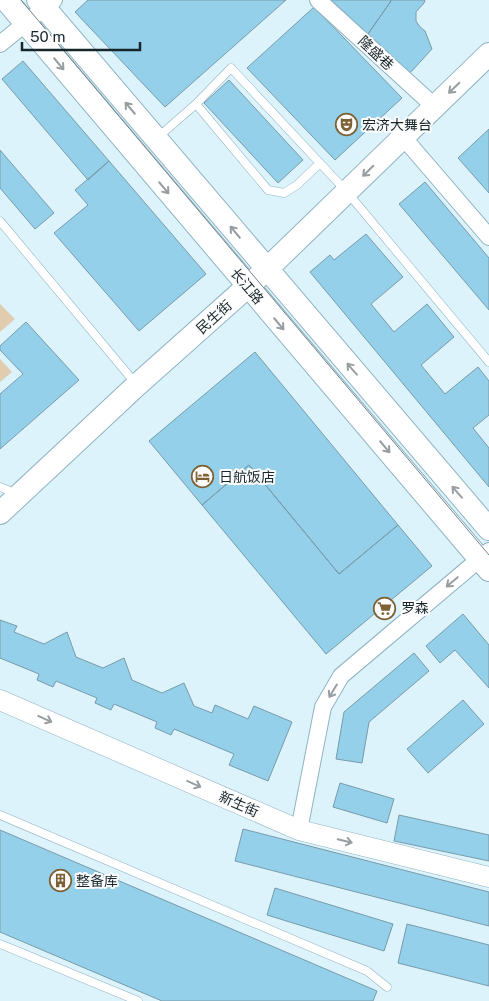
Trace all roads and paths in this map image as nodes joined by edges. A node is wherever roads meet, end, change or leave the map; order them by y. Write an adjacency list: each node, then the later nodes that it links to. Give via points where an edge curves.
1 (6, 0): 4 (main road, 长江路)
2 (318, 0): 8 (street, 隆盛巷)
3 (46, 2): 4 (street); 10 (main road, 长江路, one-way to 3)
4 (25, 24): 5 (street); 16 (main road, 长江路, one-way to 16)
5 (0, 44)
6 (489, 54): 8 (main road, 民生街, one-way to 8)
7 (196, 104): 10 (lane); 11 (lane, via 268,190 284,193); 11 (lane, via 231,68)
8 (434, 106): 9 (main road, 民生街)
9 (403, 137): 12 (main road, 民生街, one-way to 12); 14 (street)
10 (156, 139): 15 (main road, 长江路, one-way to 10)
11 (320, 163): 12 (lane)
12 (347, 192): 15 (main road, 民生街); 17 (lane)
13 (0, 221): 18 (lane)
14 (489, 237)
15 (266, 270): 16 (main road, 民生街); 21 (main road, 长江路, one-way to 15)
16 (248, 286): 18 (main road, 民生街); 22 (main road, 长江路, one-way to 22)
17 (489, 362)
18 (137, 385): 19 (main road, 民生街)
19 (10, 491): 20 (main road, 民生街)
20 (0, 513)
21 (489, 529)
22 (486, 560): 25 (street, one-way to 25, via 341,676 323,708)
23 (0, 700): 25 (street, 新生街, one-way to 25)
24 (0, 815): 28 (lane, via 367,971)
25 (299, 830): 26 (street, 新生街, one-way to 26)
26 (489, 877)
27 (0, 944): 29 (lane)
28 (387, 987)
29 (138, 1001)

